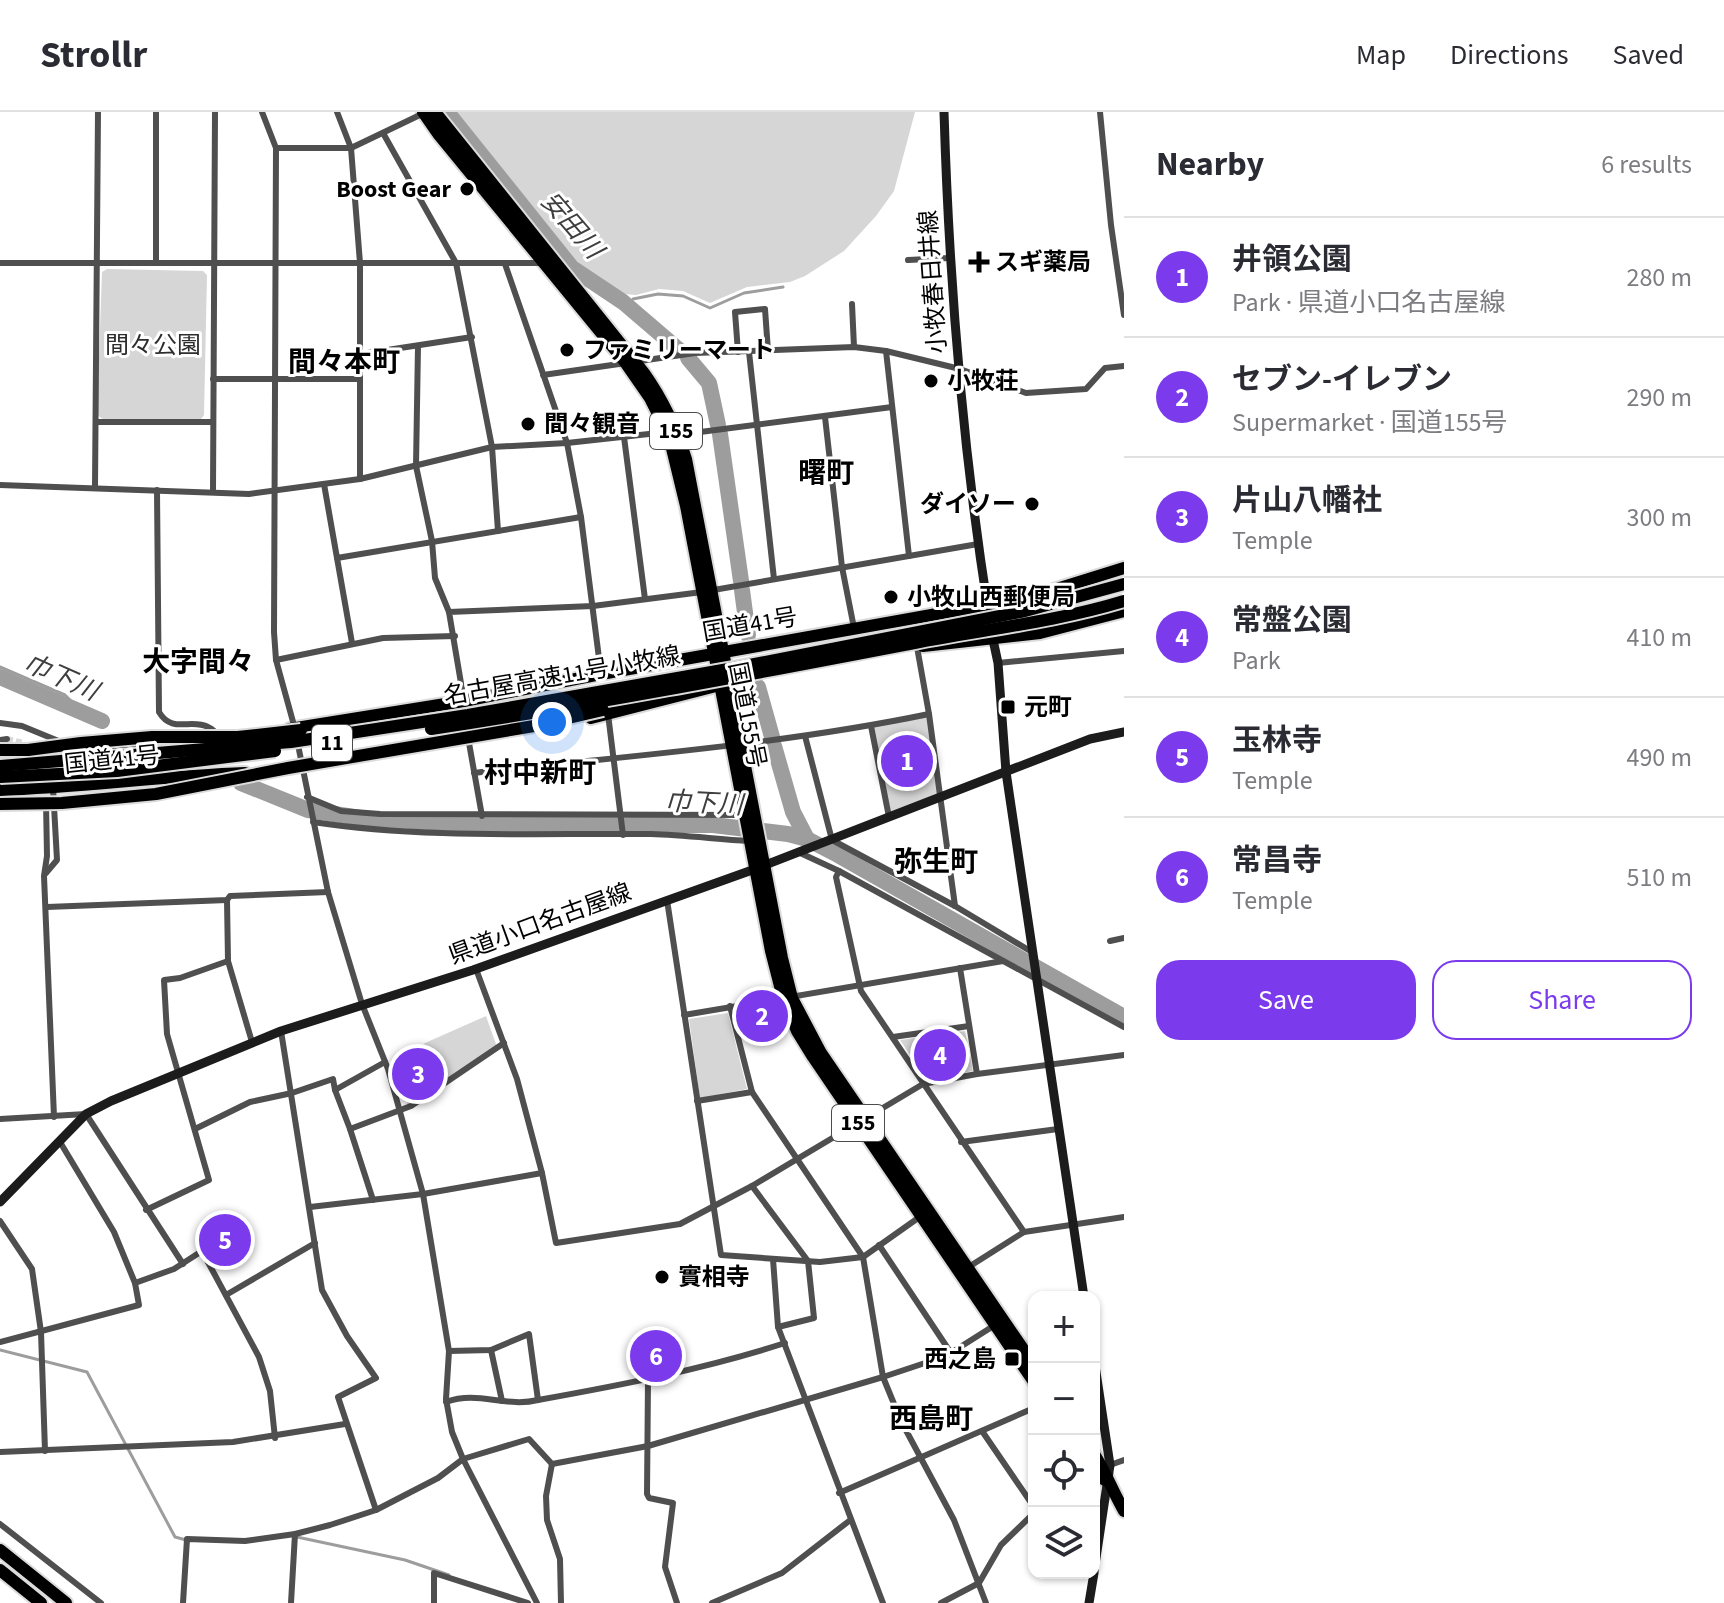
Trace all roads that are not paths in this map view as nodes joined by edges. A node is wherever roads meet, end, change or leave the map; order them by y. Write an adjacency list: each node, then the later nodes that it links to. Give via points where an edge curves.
1 (98, 112): 21 (street)
2 (156, 112): 16 (street)
3 (215, 112): 14 (street)
4 (262, 112): 10 (street)
5 (337, 112): 11 (street)
6 (427, 112): 9 (street); 20 (highway, 国道155号 / 155); 33 (highway, 国道155号 / 155)
7 (944, 112): 12 (main road, 小牧春日井線)
8 (1100, 112): 24 (street)
9 (383, 133): 11 (street); 19 (street)
10 (276, 148): 11 (street); 17 (street)
11 (351, 148): 18 (street)
12 (949, 258): 13 (street); 35 (main road, 小牧春日井線)
13 (908, 260)
14 (213, 262): 16 (street); 17 (street); 37 (street)
15 (0, 263): 21 (street)
16 (156, 263): 21 (street)
17 (277, 263): 18 (street); 39 (street)
18 (360, 263): 19 (street); 32 (street)
19 (456, 263): 22 (street); 25 (street)
20 (543, 263): 22 (street); 33 (highway, 国道155号 / 155)
21 (97, 264): 42 (street)
22 (505, 264): 36 (street)
23 (852, 304): 27 (street)
24 (1124, 315)
25 (472, 337): 26 (street); 48 (street)
26 (418, 346): 32 (street); 49 (street)
27 (854, 347): 28 (street); 29 (street)
28 (768, 351): 30 (street, via 765,309 735,312); 31 (street)
29 (886, 351): 35 (street); 40 (street)
30 (738, 352): 31 (street); 33 (street)
31 (749, 352): 44 (street)
32 (361, 354): 38 (street)
33 (629, 362): 36 (street); 45 (highway, 国道155号 / 155, via 661,397)
34 (1124, 366): 35 (street, via 1105,368 1086,389 1026,393)
35 (960, 369): 60 (main road, 小牧春日井線)
36 (543, 375): 47 (street)
37 (213, 379): 39 (street); 43 (street)
38 (360, 379): 39 (street); 50 (street)
39 (275, 380): 56 (street)
40 (892, 407): 41 (street); 61 (street)
41 (825, 417): 44 (street); 63 (street)
42 (96, 422): 43 (street); 53 (street)
43 (212, 422): 55 (street)
44 (757, 425): 45 (street); 65 (street)
45 (672, 434): 46 (street); 67 (highway, 国道155号 / 155, via 686,459)
46 (624, 437): 47 (street); 69 (street)
47 (567, 443): 48 (street); 57 (street)
48 (492, 447): 49 (street); 58 (street)
49 (416, 466): 50 (street); 59 (street)
50 (360, 479): 51 (street)
51 (324, 484): 56 (street); 62 (street)
52 (0, 485): 53 (street)
53 (95, 487): 54 (street)
54 (157, 490): 55 (street); 96 (street, via 159,712 164,721 206,725)
55 (213, 491): 56 (street)
56 (275, 491): 83 (street)
57 (581, 517): 58 (street); 72 (street)
58 (498, 531): 59 (street)
59 (432, 541): 62 (street); 74 (street, via 435,578)
60 (978, 544): 61 (street); 71 (main road, 小牧春日井線)
61 (909, 556): 63 (street)
62 (337, 558): 79 (street)
63 (842, 567): 65 (street); 75 (street)
64 (1124, 568): 71 (highway, 国道41号)
65 (774, 579): 67 (street)
66 (1124, 584): 91 (highway, 名古屋高速11号小牧線 / 11, bridge, via 1025,611)
67 (707, 591): 69 (street); 82 (highway, 国道155号 / 155)
68 (1124, 593): 77 (highway, bridge)
69 (645, 599): 72 (street)
70 (1124, 601): 77 (highway, 名古屋高速11号小牧線 / 11, bridge)
71 (987, 605): 75 (highway, 国道41号); 78 (main road, 小牧春日井線)
72 (593, 606): 74 (street); 85 (street)
73 (1124, 611): 78 (highway, 国道41号)
74 (449, 612): 76 (street)
75 (854, 628): 82 (highway, 国道41号)
76 (455, 636): 79 (street); 88 (street)
77 (949, 636): 87 (highway, 名古屋高速11号小牧線 / 11, bridge)
78 (993, 639): 80 (highway, 国道41号); 84 (main road, 小牧春日井線)
79 (352, 643): 83 (street)
80 (917, 647): 86 (highway, 国道41号); 90 (street)
81 (1124, 651): 84 (street)
82 (718, 653): 85 (highway, 国道41号); 86 (highway, 国道155号 / 155)
83 (276, 660): 94 (street)
84 (998, 663): 106 (main road, 小牧春日井線)
85 (601, 674): 88 (highway, 国道41号)
86 (724, 684): 89 (highway, 国道41号); 100 (highway, 国道155号 / 155)
87 (663, 692): 108 (highway, 11, bridge, via 167,766); 114 (highway, bridge, via 534,726 156,794)
88 (464, 701): 94 (highway, 国道41号)
89 (608, 714): 99 (highway, 国道41号); 103 (street)
90 (929, 714): 93 (street); 112 (street)
91 (468, 715): 98 (highway, bridge, via 28,750); 104 (highway, 名古屋高速11号小牧線 / 11, bridge, via 291,742)
92 (0, 723): 101 (street, via 22,726)
93 (871, 726): 97 (street); 117 (street)
94 (294, 729): 96 (highway, 国道41号); 105 (street)
95 (1124, 732): 106 (main road, 県道小口名古屋線, via 1090,739)
96 (220, 736): 101 (highway, 国道41号)
97 (805, 736): 100 (street); 122 (street)
98 (2, 743)
99 (469, 743): 105 (highway, 国道41号); 107 (street)
100 (736, 746): 103 (street); 118 (highway, 国道155号 / 155)
101 (79, 750): 102 (highway, 国道41号)
102 (0, 757)
103 (615, 757): 107 (street); 116 (street)
104 (0, 766)
105 (302, 770): 109 (highway, 国道41号, via 163,776); 111 (street)
106 (1006, 772): 112 (main road, 県道小口名古屋線); 134 (main road, 小牧春日井線)
107 (474, 773): 115 (street)
108 (0, 777)
109 (53, 788): 110 (highway, 国道41号); 126 (street, via 57,860)
110 (0, 790)
111 (307, 797): 115 (street, via 341,811); 119 (street)
112 (941, 798): 117 (main road, 県道小口名古屋線); 130 (street)
113 (46, 802): 126 (street)
114 (0, 804)
115 (482, 816): 116 (street)
116 (622, 816): 118 (street); 120 (street)
117 (889, 817): 122 (main road, 県道小口名古屋線)
118 (748, 820): 121 (highway, 国道155号 / 155)
119 (313, 822): 120 (street, via 397,831); 127 (street)
120 (623, 835): 121 (street)
121 (752, 838): 124 (highway, 国道155号 / 155)
122 (832, 840): 123 (main road, 県道小口名古屋線); 130 (street)
123 (798, 852): 124 (main road, 県道小口名古屋線); 125 (street)
124 (760, 867): 128 (main road, 県道小口名古屋線); 141 (highway, 国道155号 / 155, via 771,951)
125 (839, 871): 136 (street); 140 (street, via 836,877)
126 (44, 876): 131 (street)
127 (328, 892): 129 (street); 142 (street)
128 (667, 899): 138 (main road, 県道小口名古屋線); 144 (street)
129 (227, 900): 131 (street); 135 (street)
130 (955, 906): 134 (street)
131 (47, 907): 163 (street)
132 (1124, 938): 133 (street)
133 (1110, 941)
134 (1032, 952): 139 (main road, 小牧春日井線)
135 (228, 961): 149 (street); 154 (street, via 164,980 167,1034)
136 (1003, 961): 137 (street); 139 (street)
137 (960, 968): 140 (street); 145 (street)
138 (476, 969): 142 (main road, 県道小口名古屋線); 150 (street)
139 (1036, 979): 146 (street); 153 (main road, 小牧春日井線)
140 (860, 987): 141 (street); 148 (street)
141 (787, 998): 143 (street); 165 (highway, 国道155号 / 155, via 805,1044)
142 (362, 1004): 147 (main road, 県道小口名古屋線); 152 (street)
143 (730, 1006): 144 (street); 158 (street)
144 (684, 1015): 160 (street)
145 (969, 1026): 148 (street); 155 (street)
146 (1124, 1027)
147 (281, 1031): 149 (main road, 県道小口名古屋線); 159 (street)
148 (893, 1037): 156 (street)
149 (252, 1042): 154 (main road, 県道小口名古屋線)
150 (504, 1043): 161 (street); 172 (street)
151 (1124, 1055): 153 (street)
152 (385, 1062): 157 (street); 161 (street)
153 (1049, 1066): 155 (street); 168 (main road, 小牧春日井線)
154 (180, 1072): 162 (main road, 県道小口名古屋線); 166 (street)
155 (977, 1074): 156 (street)
156 (923, 1084): 165 (street); 170 (street)
157 (335, 1090): 159 (street, via 333,1079); 167 (street)
158 (752, 1092): 160 (street); 171 (street)
159 (292, 1093): 166 (street, via 250,1102); 177 (street)
160 (697, 1101): 178 (street)
161 (399, 1109): 167 (street); 174 (street)
162 (86, 1114): 163 (street); 169 (main road, 県道小口名古屋線); 179 (street)
163 (54, 1117): 164 (street)
164 (0, 1119)
165 (861, 1119): 171 (street); 180 (highway, 国道155号 / 155); 191 (highway, 国道155号 / 155)
166 (195, 1129): 179 (street, via 209,1180)
167 (350, 1129): 175 (street)
168 (1058, 1129): 170 (street); 183 (main road, 小牧春日井線)
169 (60, 1142): 176 (main road, 県道小口名古屋線); 192 (street, via 114,1232)
170 (961, 1142): 184 (street)
171 (798, 1159): 173 (street); 187 (street)
172 (542, 1173): 174 (street); 178 (street, via 556,1243 680,1224)
173 (752, 1186): 178 (street); 189 (street)
174 (423, 1194): 175 (street); 201 (street)
175 (373, 1200): 177 (street)
176 (0, 1202)
177 (310, 1207): 185 (street)
178 (713, 1207): 188 (street, via 721,1255)
179 (146, 1210): 190 (street)
180 (921, 1216): 186 (street); 191 (highway, 国道155号 / 155)
181 (1124, 1217): 183 (street)
182 (0, 1221): 197 (street, via 32,1269)
183 (1073, 1225): 184 (street); 193 (main road, 小牧春日井線)
184 (1024, 1232): 191 (street)
185 (315, 1243): 194 (street); 213 (street, via 322,1290 376,1378 338,1397)
186 (879, 1245): 187 (street); 202 (street)
187 (863, 1257): 189 (street); 206 (street)
188 (773, 1259): 189 (street); 196 (street)
189 (808, 1261): 196 (street, via 814,1318)
190 (183, 1264): 192 (street); 194 (street, via 202,1251)
191 (964, 1270): 195 (highway, 国道155号 / 155); 203 (highway, 国道155号 / 155)
192 (135, 1283): 197 (street, via 139,1305)
193 (1083, 1291)
194 (226, 1295): 215 (street, via 266,1374)
195 (995, 1325): 202 (street); 205 (highway, 国道155号 / 155)
196 (778, 1327): 199 (street)
197 (41, 1332): 198 (street); 217 (street)
198 (0, 1342)
199 (785, 1343): 207 (street); 209 (street)
200 (491, 1350): 201 (street); 208 (street, via 529,1334); 210 (street)
201 (449, 1351): 211 (street)
202 (951, 1353): 206 (street)
203 (1033, 1363)
204 (1095, 1363): 224 (main road)
205 (1028, 1373)
206 (883, 1377): 209 (street); 219 (street)
207 (648, 1380): 208 (street); 216 (street)
208 (538, 1400): 210 (street)
209 (806, 1400): 216 (street); 227 (street)
210 (502, 1401): 211 (street, via 463,1396)
211 (446, 1402): 220 (street)
212 (1028, 1411): 214 (street)
213 (345, 1424): 215 (street); 229 (street)
214 (982, 1431): 219 (street); 228 (street)
215 (275, 1438): 217 (street)
216 (648, 1446): 223 (street); 249 (street, via 649,1498 673,1503 665,1567)
217 (45, 1451): 218 (street)
218 (0, 1452)
219 (921, 1456): 227 (street); 239 (street)
220 (463, 1459): 223 (street, via 529,1439); 229 (street); 247 (street)
221 (1124, 1460): 224 (street)
222 (1100, 1463): 226 (highway)
223 (552, 1464): 248 (street, via 547,1520 560,1559)
224 (1110, 1465): 226 (main road)
225 (1100, 1478): 226 (highway)
226 (1107, 1481): 230 (highway); 234 (main road)
227 (839, 1493): 232 (street)
228 (1032, 1507)
229 (376, 1510): 235 (street)
230 (1124, 1511)
231 (1028, 1516): 239 (street, via 1001,1545)
232 (849, 1521): 250 (street, via 782,1573); 251 (street)
233 (0, 1524): 242 (street)
234 (1100, 1525)
235 (295, 1534): 243 (street, via 245,1541 187,1539); 244 (street)
236 (0, 1550): 241 (highway)
237 (0, 1570): 240 (highway)
238 (1093, 1579): 254 (main road)
239 (979, 1583): 252 (street); 253 (street)
240 (41, 1603)
241 (66, 1603)
242 (101, 1603)
243 (183, 1603)
244 (291, 1603)
245 (434, 1603): 246 (street, via 434,1573)
246 (528, 1603)
247 (537, 1603)
248 (561, 1603)
249 (677, 1603)
250 (712, 1603)
251 (883, 1603)
252 (941, 1603)
253 (986, 1603)
254 (1089, 1603)

